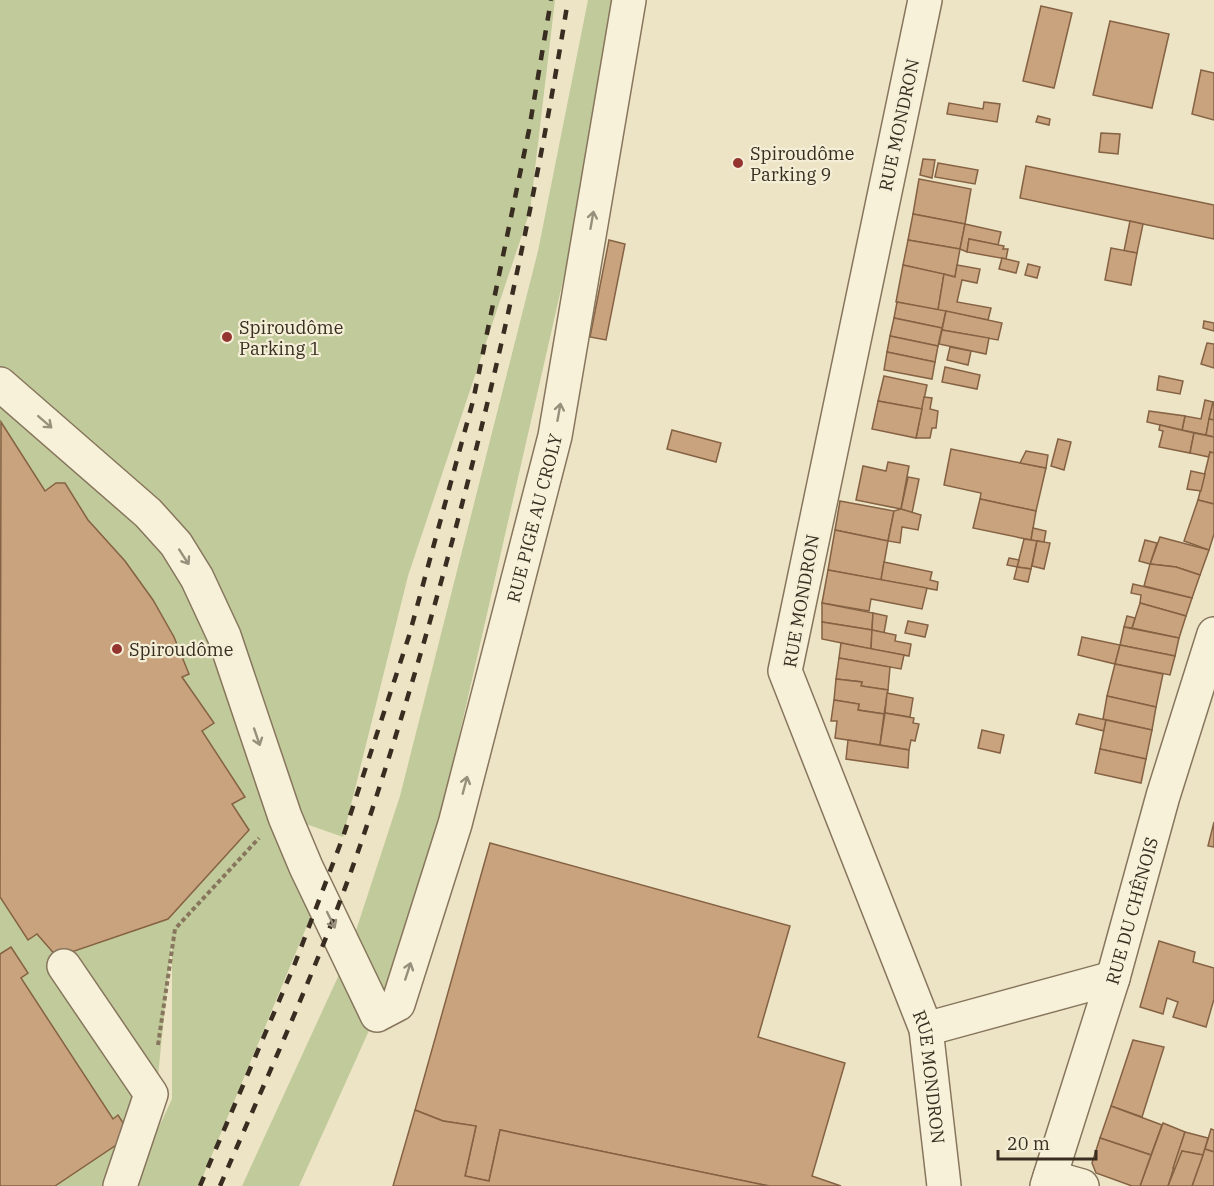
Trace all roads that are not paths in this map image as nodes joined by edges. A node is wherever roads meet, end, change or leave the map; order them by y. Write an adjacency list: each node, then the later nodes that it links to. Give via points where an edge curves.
1 (629, 0): 3 (street, RUE PIGE AU CROLY, one-way to 1, via 148,513 176,544 224,636 285,817 376,1015 398,1004 455,824 555,436)
2 (925, 0): 7 (street, RUE MONDRON, via 785,671)
3 (0, 384)
4 (1214, 634): 6 (street, RUE DU CHÊNOIS, via 1163,796)
5 (64, 966): 9 (street, via 151,1094)
6 (1113, 978): 7 (street); 8 (street, RUE DU CHÊNOIS)
7 (926, 1029): 10 (street, RUE MONDRON)
8 (1049, 1182): 11 (street)
9 (120, 1186)
10 (944, 1186)
11 (1082, 1186)

